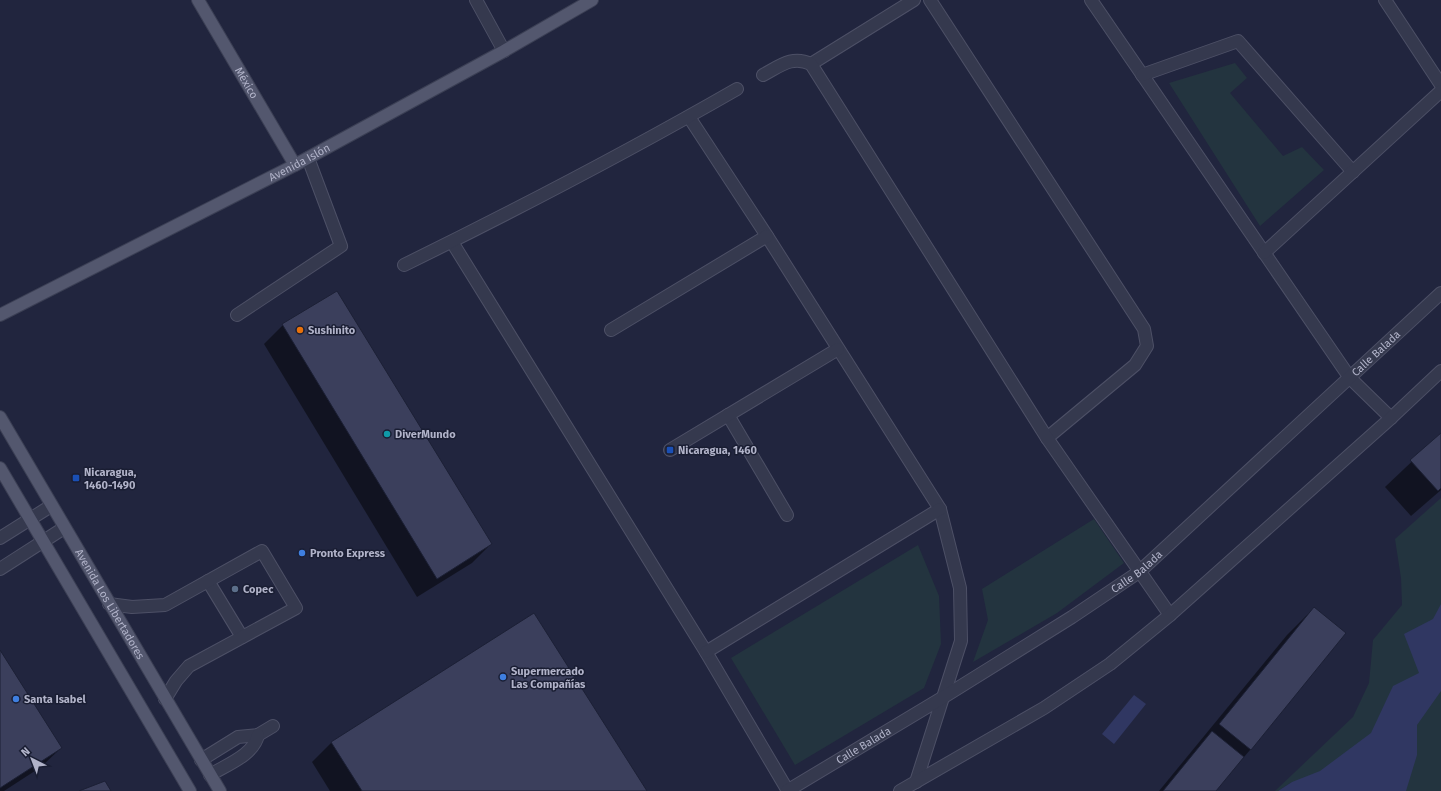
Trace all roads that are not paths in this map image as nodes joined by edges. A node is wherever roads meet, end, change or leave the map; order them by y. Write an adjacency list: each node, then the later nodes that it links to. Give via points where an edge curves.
1 (198, 0): 17 (main road, México)
2 (476, 0): 8 (street)
3 (592, 0): 8 (main road, Avenida Islón)
4 (914, 0): 9 (street)
5 (930, 0): 33 (street, via 1144,329 1147,346 1135,365)
6 (1091, 0): 11 (street)
7 (1385, 0): 12 (street)
8 (504, 51): 16 (main road, Avenida Islón)
9 (812, 64): 10 (street, via 802,60 791,61); 33 (street)
10 (763, 75)
11 (1142, 75): 18 (street, via 1238,41); 21 (street)
12 (1441, 85)
13 (737, 89): 15 (street)
14 (1441, 91): 18 (street)
15 (689, 117): 19 (street); 20 (street)
16 (308, 158): 17 (main road, Avenida Islón); 25 (street, via 341,246)
17 (295, 165): 24 (main road, Avenida Islón)
18 (1353, 172): 21 (street)
19 (767, 236): 26 (street); 27 (street)
20 (452, 242): 22 (street); 49 (street)
21 (1264, 254): 29 (street)
22 (404, 265)
23 (1441, 293): 29 (street, Calle Balada)
24 (0, 315)
25 (237, 315)
26 (611, 330)
27 (838, 349): 30 (street); 37 (street)
28 (1441, 371): 32 (street)
29 (1350, 378): 32 (street); 44 (street, Calle Balada)
30 (728, 415): 34 (street); 38 (street)
31 (0, 417): 36 (main road, Avenida Los Libertadores)
32 (1391, 418): 47 (street)
33 (1048, 438): 44 (street)
34 (670, 450)
35 (0, 468): 39 (main road)
36 (51, 506): 39 (street); 40 (main road, Avenida Los Libertadores)
37 (940, 509): 49 (street); 51 (street, via 960,588 961,640)
38 (787, 515)
39 (30, 519): 41 (street); 42 (main road)
40 (64, 528): 42 (street); 46 (main road, Avenida Los Libertadores)
41 (0, 538)
42 (42, 542): 43 (street); 57 (main road)
43 (0, 569)
44 (1139, 572): 47 (street); 51 (street, Calle Balada)
45 (208, 581): 46 (street, via 165,605 135,607); 48 (street); 48 (street, via 262,552 296,608)
46 (109, 604): 50 (main road, Avenida Los Libertadores)
47 (1170, 615): 56 (street, via 1110,664 1057,699)
48 (242, 637): 50 (street, via 189,666)
49 (706, 652): 59 (street)
50 (165, 698): 54 (main road, Avenida Los Libertadores)
51 (942, 698): 56 (street); 59 (street, Calle Balada)
52 (273, 726): 53 (street)
53 (258, 735): 54 (street, via 238,737); 55 (street, via 249,751)
54 (201, 760): 55 (main road, Avenida Los Libertadores)
55 (210, 775): 58 (main road, Avenida Los Libertadores)
56 (916, 782): 60 (street)
57 (190, 791)
58 (220, 791)
59 (787, 791)
60 (900, 791)

